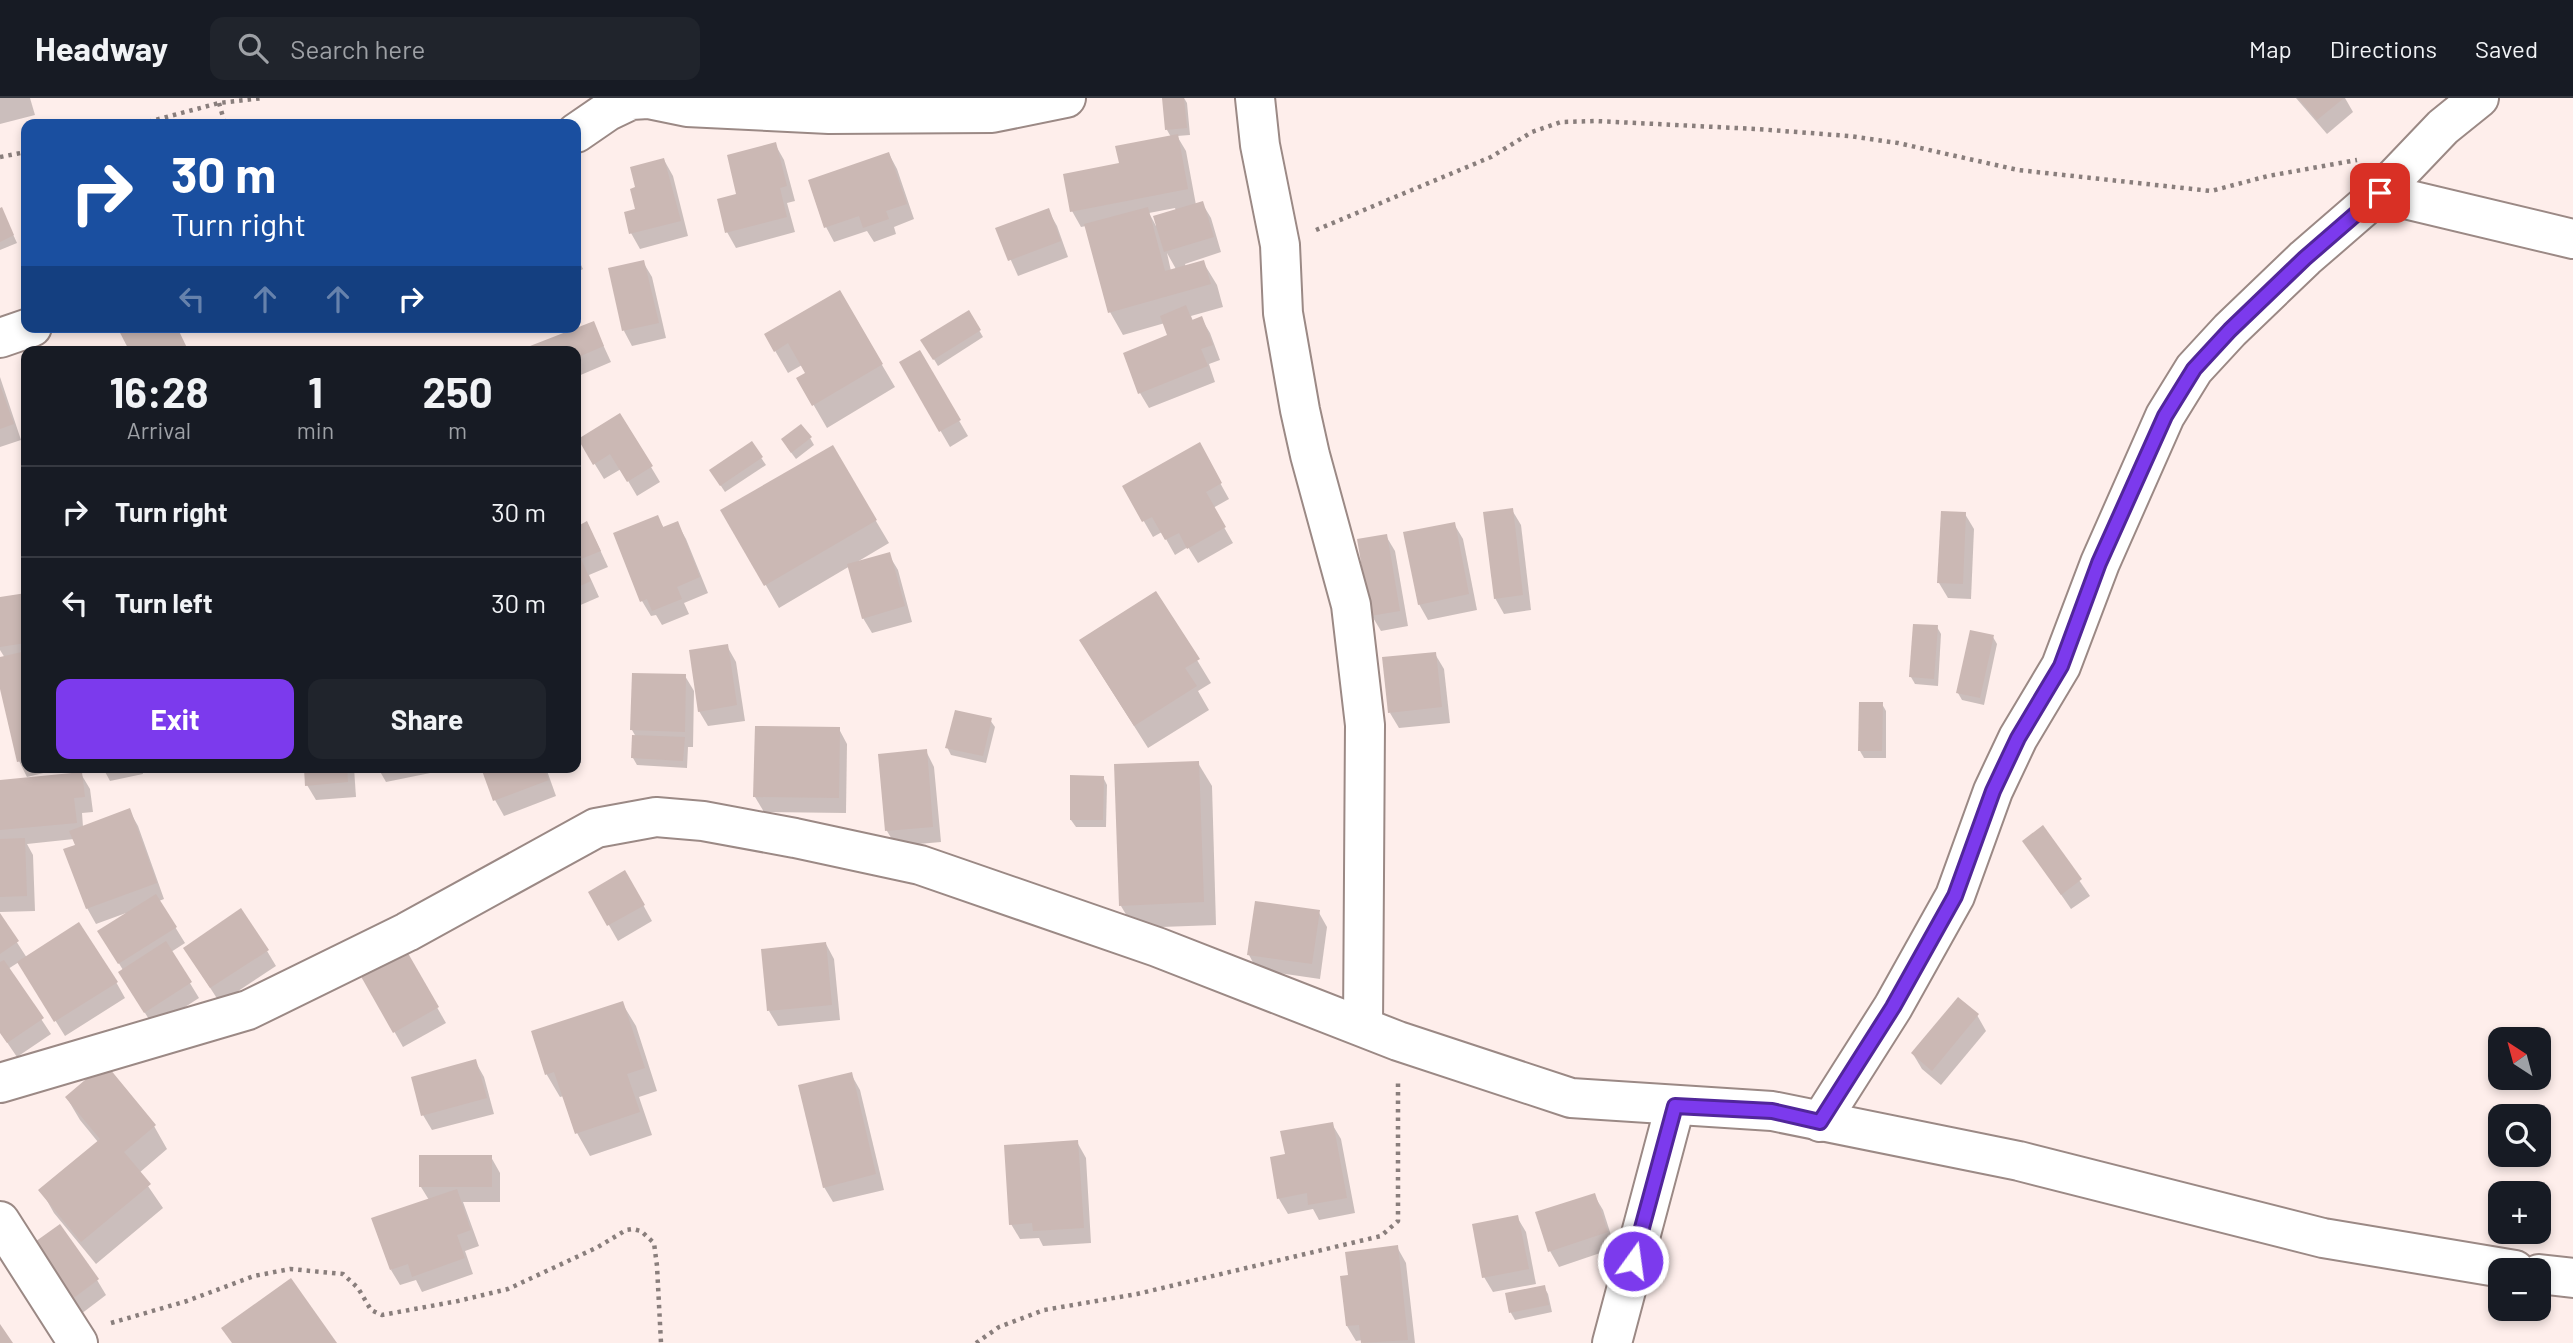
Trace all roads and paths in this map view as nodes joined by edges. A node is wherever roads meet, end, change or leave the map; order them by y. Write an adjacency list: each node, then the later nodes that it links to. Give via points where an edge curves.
1 (263, 98): 5 (path)
2 (1066, 98): 8 (street, via 992,113 829,114 631,100)
3 (1255, 98): 14 (street)
4 (2479, 98): 9 (street)
5 (219, 103): 6 (path); 7 (path)
6 (159, 119)
7 (224, 119)
8 (581, 130)
9 (2420, 149): 12 (street); 14 (path, via 2211,191 2018,170 1849,136 1561,122 1532,132 1491,157)
10 (21, 153): 11 (path)
11 (0, 157)
12 (2380, 193): 13 (street); 21 (street, via 2230,330 2194,369 2165,416 2099,563 2061,666 1993,791 1955,896 1893,1007)
13 (2573, 239)
14 (1280, 245): 17 (street, via 1283,313 1292,368 1310,455 1352,605 1365,725)
15 (21, 331): 16 (street)
16 (0, 338)
17 (1363, 1026): 18 (street); 19 (street, via 1157,947 920,865 782,835 656,817 596,828 407,932 248,1010)
18 (1398, 1041): 20 (street, via 1571,1098); 28 (path, via 1398,1221 1386,1232 1137,1294 1044,1310 999,1326)
19 (0, 1083)
20 (1675, 1106): 21 (street, via 1772,1111); 29 (street)
21 (1820, 1122): 23 (street, via 2019,1161 2323,1238)
22 (0, 1221): 26 (street)
23 (2488, 1266)
24 (2551, 1275): 25 (street)
25 (2573, 1278)
26 (75, 1339): 27 (path, via 254,1276 290,1269 343,1274 371,1310 382,1315 458,1301 508,1289 633,1229 654,1244)
27 (661, 1343)
28 (976, 1343)
29 (1612, 1343)

